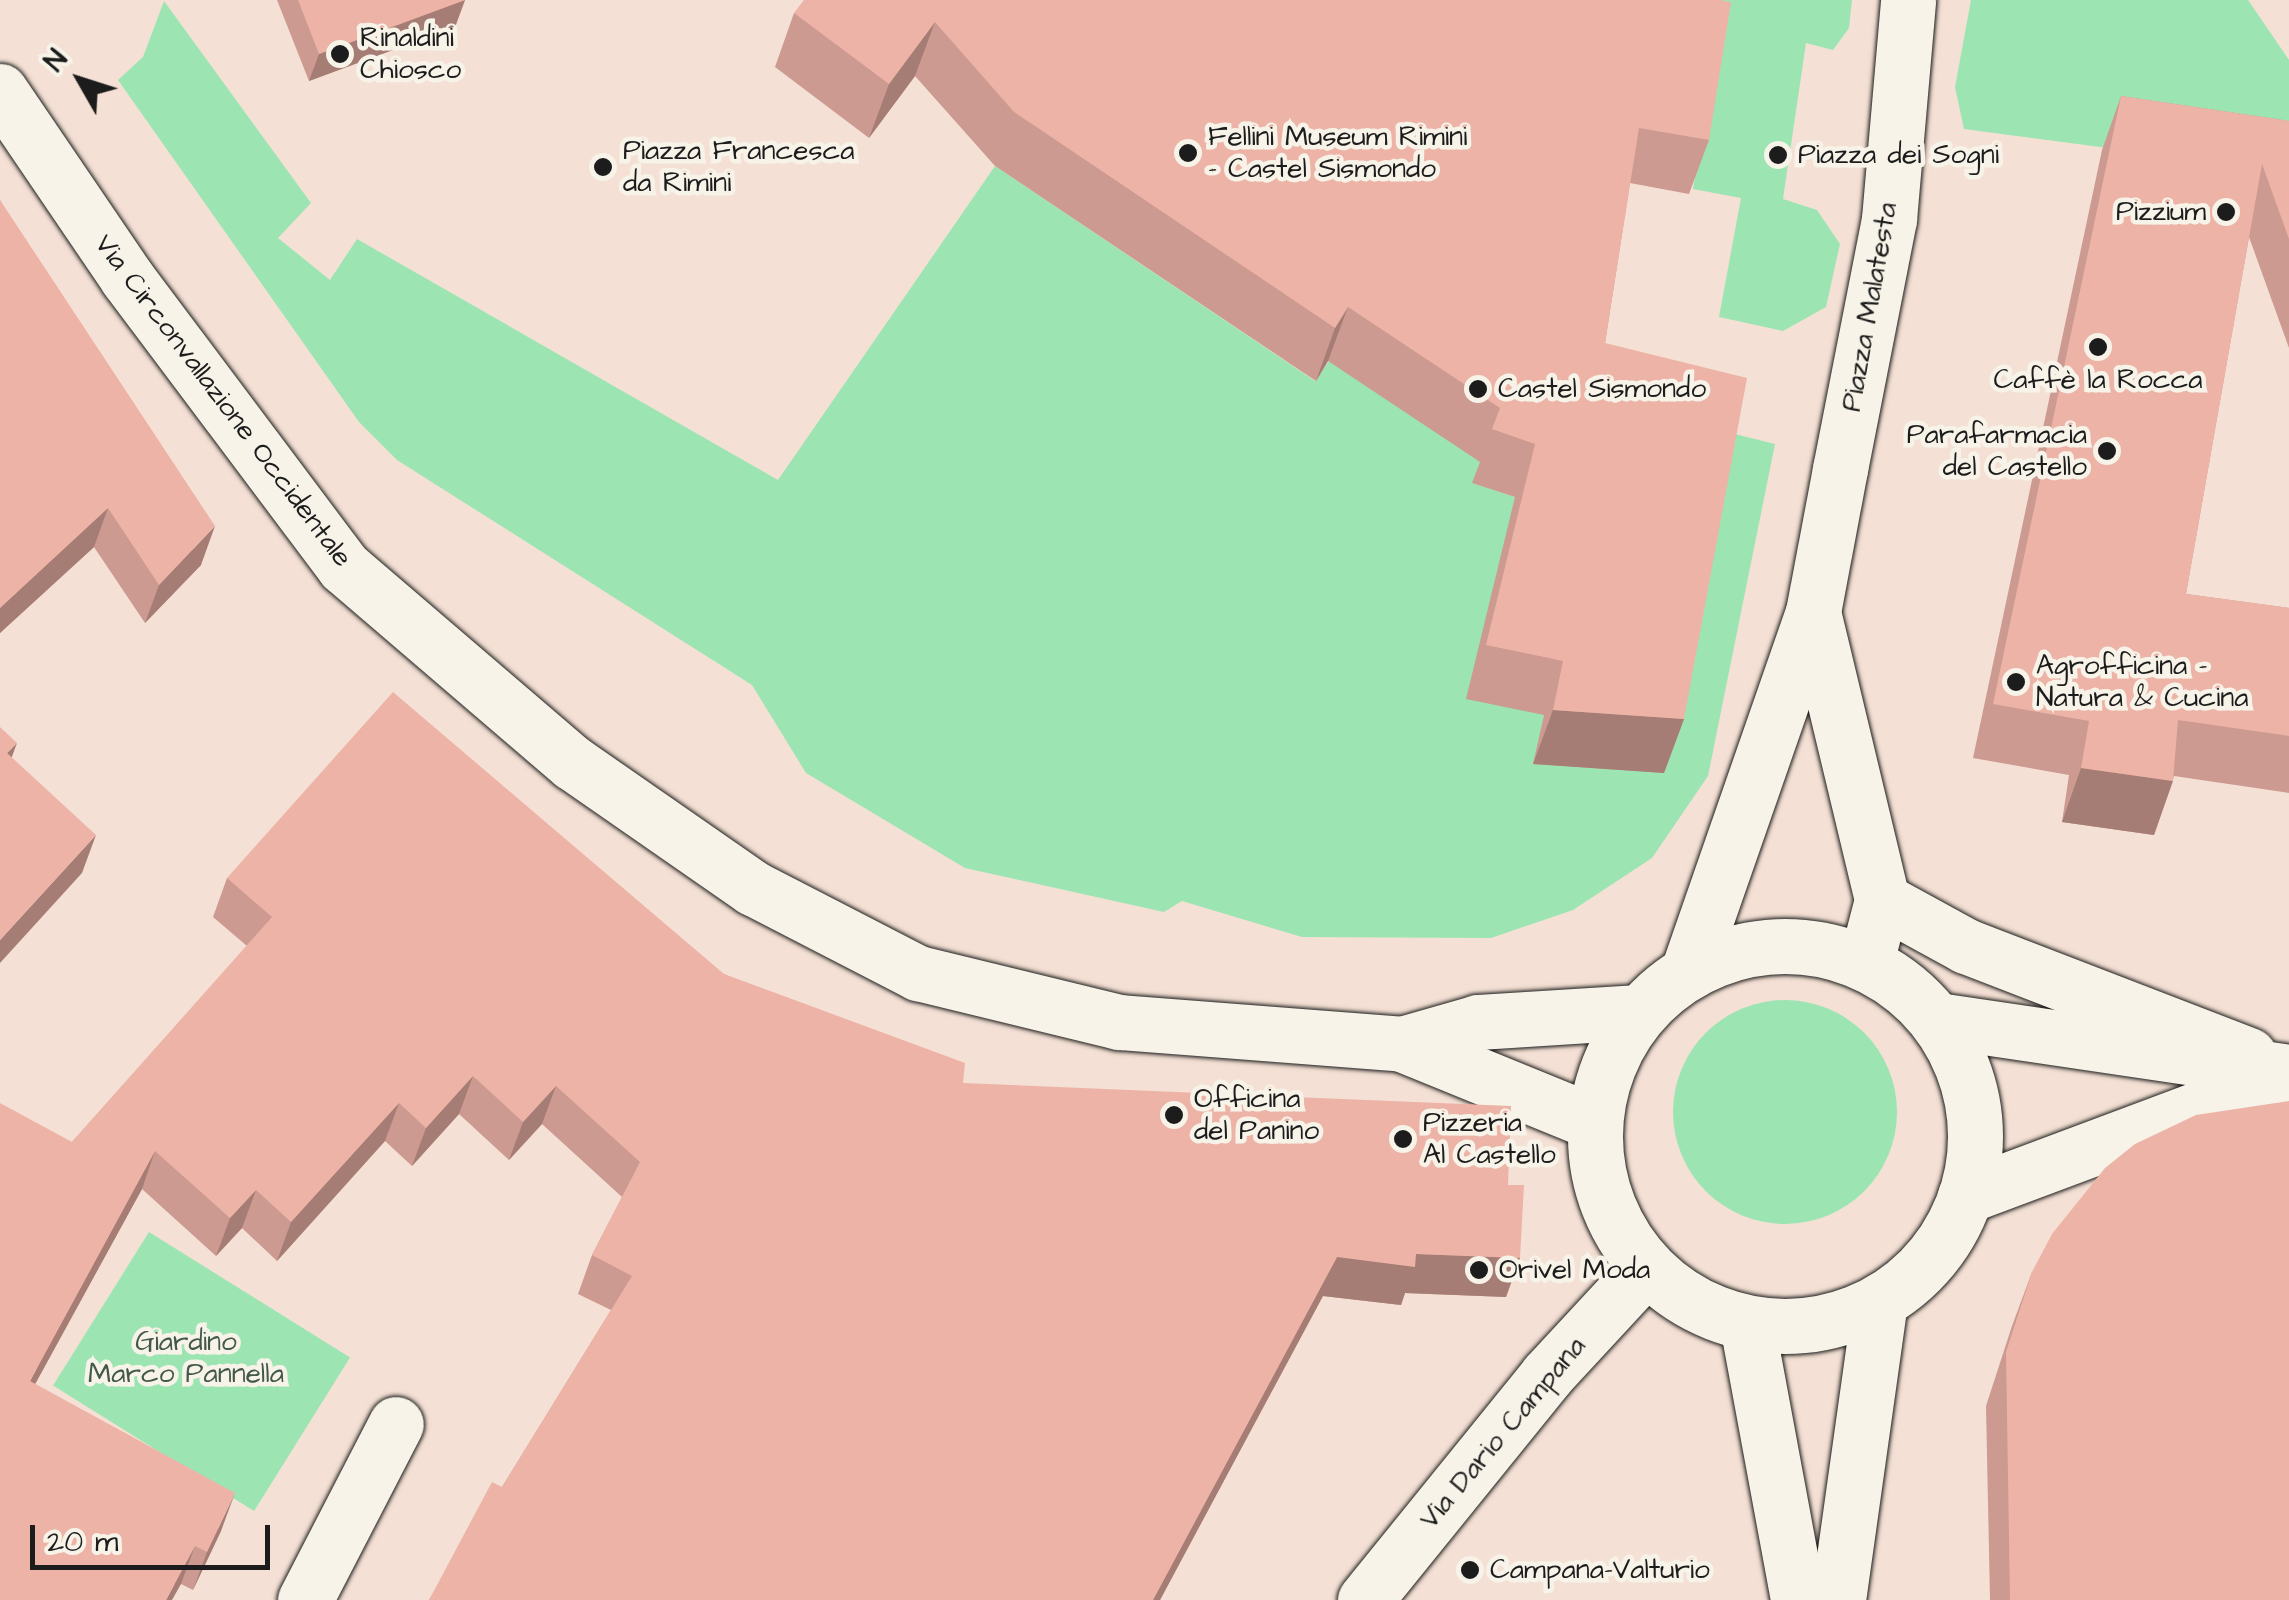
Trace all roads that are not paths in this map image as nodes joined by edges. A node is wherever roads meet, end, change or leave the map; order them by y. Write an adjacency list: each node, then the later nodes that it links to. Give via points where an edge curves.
1 (1908, 0): 3 (street, Piazza Malatesta, via 1889,219)
2 (0, 91): 9 (street, Via Circonvallazione Occidentale, via 127,278 344,567 572,763 753,888 918,973 1119,1022)
3 (1813, 612): 4 (street, Piazza Malatesta); 6 (street, Piazza Malatesta)
4 (1882, 900): 5 (street, Piazza Malatesta); 10 (street, via 1966,946)
5 (1866, 962): 6 (street, via 1821,948 1776,945 1730,952); 8 (street, via 1904,986)
6 (1688, 971): 7 (street)
7 (1636, 1012): 9 (street, Via Circonvallazione Occidentale, via 1478,1022); 11 (street, via 1602,1077)
8 (1937, 1020): 10 (street); 12 (street, via 1960,1060 1973,1104 1975,1150)
9 (1402, 1044): 11 (street, Via Circonvallazione Occidentale)
10 (2289, 1072): 12 (street)
11 (1593, 1122): 13 (street, via 1609,1212)
12 (1966, 1196): 14 (street, via 1936,1249)
13 (1645, 1269): 15 (street, via 1703,1309); 18 (street, Via Dario Campana, via 1547,1375)
14 (1880, 1301): 15 (street, via 1792,1328); 20 (street)
15 (1747, 1324): 19 (street)
16 (396, 1424): 17 (street)
17 (305, 1600)
18 (1365, 1600)
19 (1798, 1600)
20 (1838, 1600)

